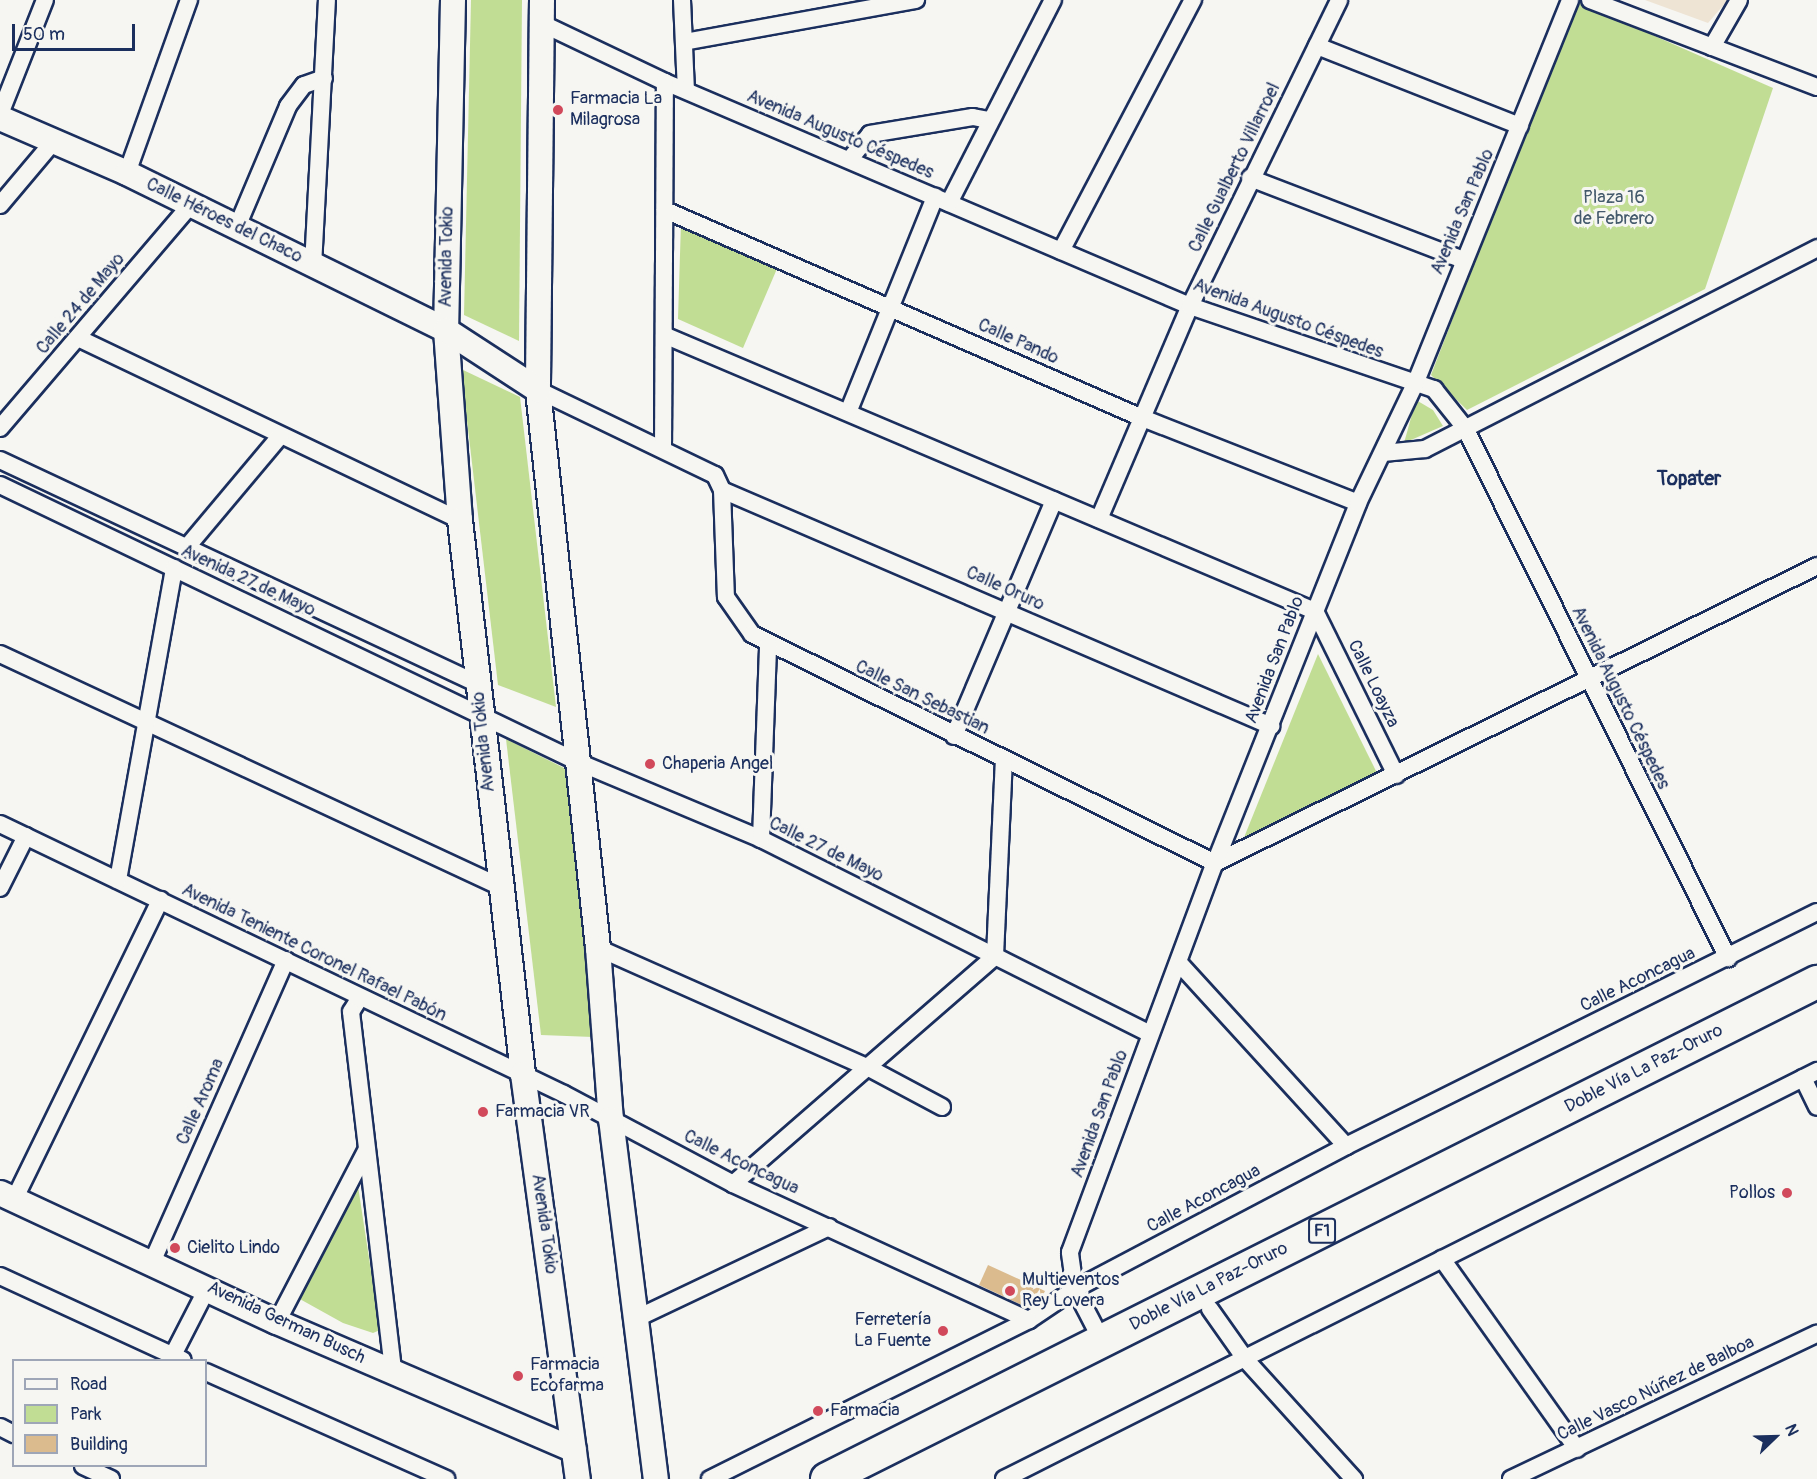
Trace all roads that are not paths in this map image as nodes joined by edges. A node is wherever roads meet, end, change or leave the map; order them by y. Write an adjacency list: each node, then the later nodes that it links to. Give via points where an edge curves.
1 (45, 0): 22 (street)
2 (189, 0): 27 (street)
3 (327, 0): 18 (street)
4 (453, 0): 40 (street, Avenida Tokio)
5 (682, 0): 15 (street)
6 (916, 0): 15 (street)
7 (1053, 0): 23 (street)
8 (1193, 0): 35 (street)
9 (1339, 0): 16 (street, Calle Gualberto Villarroel)
10 (1570, 0): 24 (street, Avenida San Pablo)
11 (1590, 0): 13 (street)
12 (1739, 0): 17 (street)
13 (1615, 4): 17 (street)
14 (542, 12): 19 (street, Avenida Augusto Céspedes); 44 (street)
15 (684, 42): 21 (street)
16 (1317, 46): 24 (street); 28 (street, Calle Gualberto Villarroel)
17 (1712, 47): 20 (street)
18 (324, 78): 33 (street, via 304,85 288,106); 37 (street)
19 (665, 82): 21 (street, Avenida Augusto Céspedes); 32 (street)
20 (1817, 87)
21 (686, 90): 26 (street, Avenida Augusto Céspedes)
22 (0, 116): 25 (street, Calle Héroes del Chaco)
23 (988, 120): 26 (street, via 973,117 870,134); 29 (street)
24 (1520, 126): 36 (street, Avenida San Pablo)
25 (53, 142): 27 (street, Calle Héroes del Chaco); 31 (street)
26 (850, 159): 29 (street, Avenida Augusto Céspedes)
27 (127, 173): 30 (street, Calle Héroes del Chaco)
28 (1250, 178): 36 (street); 38 (street, Calle Gualberto Villarroel)
29 (942, 200): 35 (street, Avenida Augusto Céspedes); 39 (street)
30 (191, 204): 33 (street, Calle Héroes del Chaco); 42 (street, Calle 24 de Mayo)
31 (0, 205)
32 (664, 210): 39 (street, Calle Pando); 41 (street)
33 (237, 227): 37 (street, Calle Héroes del Chaco)
34 (1817, 248): 48 (street)
35 (1060, 251): 38 (street, Avenida Augusto Céspedes)
36 (1464, 260): 43 (street, Avenida San Pablo)
37 (313, 266): 40 (street, Calle Héroes del Chaco)
38 (1190, 306): 43 (street, Avenida Augusto Céspedes); 46 (street, Calle Gualberto Villarroel)
39 (891, 308): 45 (street); 46 (street, Calle Pando)
40 (446, 330): 44 (street, Calle Héroes del Chaco); 58 (street, Avenida Tokio)
41 (664, 335): 45 (street); 50 (street)
42 (78, 338): 47 (street, Calle 24 de Mayo); 49 (street)
43 (1415, 384): 48 (street, Avenida Augusto Céspedes, via 1447,399); 51 (street, Avenida San Pablo)
44 (538, 390): 50 (street); 73 (street)
45 (849, 410): 55 (street)
46 (1140, 417): 56 (street, Calle Pando); 57 (street, Calle Gualberto Villarroel)
47 (0, 428)
48 (1465, 428): 51 (street, via 1410,454); 66 (street, Avenida Augusto Céspedes)
49 (280, 436): 58 (street); 59 (street)
50 (663, 448): 54 (street, via 706,467)
51 (1383, 453): 56 (street, Avenida San Pablo)
52 (0, 460): 59 (street, Avenida 27 de Mayo)
53 (0, 484): 61 (street, Avenida 27 de Mayo)
54 (722, 490): 62 (street, Calle Oruro); 64 (street, Calle San Sebastian, via 726,597 740,623)
55 (1054, 500): 57 (street); 62 (street)
56 (1358, 503): 63 (street, Avenida San Pablo)
57 (1099, 519): 63 (street)
58 (460, 520): 67 (street, Avenida Tokio)
59 (187, 548): 67 (street, Avenida 27 de Mayo)
60 (1817, 566): 66 (street)
61 (174, 568): 68 (street, Avenida 27 de Mayo); 69 (street)
62 (1005, 610): 70 (street, Calle Oruro); 71 (street)
63 (1315, 611): 70 (street, Avenida San Pablo); 74 (street, Calle Loayza)
64 (768, 645): 71 (street, Calle San Sebastian); 77 (street)
65 (0, 654): 69 (street)
66 (1589, 681): 74 (street); 86 (street, Avenida Augusto Céspedes)
67 (478, 684): 68 (street, Avenida Tokio)
68 (480, 712): 73 (street, Calle 27 de Mayo); 80 (street, Avenida Tokio)
69 (143, 722): 79 (street); 80 (street)
70 (1271, 726): 78 (street, Avenida San Pablo)
71 (954, 736): 72 (street, Calle San Sebastian)
72 (1004, 759): 78 (street, Calle San Sebastian); 85 (street)
73 (578, 762): 77 (street, Calle 27 de Mayo); 84 (street)
74 (1396, 775): 78 (street)
75 (0, 824): 76 (street, Avenida Teniente Coronel Rafael Pabón)
76 (26, 836): 79 (street, Avenida Teniente Coronel Rafael Pabón); 81 (street)
77 (761, 839): 85 (street, Calle 27 de Mayo)
78 (1215, 863): 88 (street, Avenida San Pablo)
79 (118, 880): 82 (street, Avenida Teniente Coronel Rafael Pabón)
80 (501, 887): 94 (street, Avenida Tokio)
81 (0, 888)
82 (160, 900): 87 (street, Avenida Teniente Coronel Rafael Pabón); 102 (street)
83 (1817, 912): 86 (street, Calle Aconcagua)
84 (598, 948): 93 (street); 98 (street)
85 (995, 956): 92 (street, Calle 27 de Mayo); 93 (street)
86 (1728, 958): 99 (street, Calle Aconcagua)
87 (286, 960): 90 (street, Avenida Teniente Coronel Rafael Pabón); 105 (street, Calle Aroma)
88 (1179, 963): 92 (street, Avenida San Pablo); 99 (street)
89 (1817, 982): 114 (highway, Doble Vía La Paz-Oruro / F1)
90 (359, 999): 94 (street, Avenida Teniente Coronel Rafael Pabón); 100 (street, via 351,1012)
91 (1817, 1005): 109 (highway, Doble Vía La Paz-Oruro / F1)
92 (1150, 1034): 108 (street, Avenida San Pablo, via 1070,1252)
93 (867, 1066): 96 (street); 101 (street)
94 (523, 1074): 98 (street, Avenida Teniente Coronel Rafael Pabón); 120 (street, Avenida Tokio)
95 (1810, 1074): 97 (street); 104 (street)
96 (942, 1107)
97 (1817, 1107)
98 (611, 1119): 101 (street, Calle Aconcagua); 110 (street)
99 (1346, 1146): 108 (street, Calle Aconcagua)
100 (366, 1151): 112 (street); 117 (street)
101 (733, 1184): 103 (street, Calle Aconcagua)
102 (7, 1197): 105 (street, Avenida German Busch)
103 (829, 1227): 110 (street); 111 (street, Calle Aconcagua)
104 (1442, 1259): 116 (street); 119 (street)
105 (153, 1260): 107 (street, Avenida German Busch)
106 (0, 1276): 115 (street)
107 (208, 1287): 112 (street, Avenida German Busch); 115 (street)
108 (1075, 1289): 111 (street, Calle Aconcagua); 114 (street, Avenida San Pablo)
109 (1210, 1310): 116 (street); 128 (highway, Doble Vía La Paz-Oruro / F1)
110 (633, 1320): 125 (street)
111 (1029, 1320): 126 (street)
112 (278, 1322): 117 (street, Avenida German Busch)
113 (1817, 1334): 119 (street, Calle Vasco Núñez de Balboa)
114 (1102, 1341): 127 (highway, Doble Vía La Paz-Oruro / F1)
115 (178, 1358)
116 (1246, 1360): 129 (street); 130 (street)
117 (393, 1372): 120 (street, Avenida German Busch)
118 (208, 1375): 123 (street)
119 (1577, 1449): 131 (street, Calle Vasco Núñez de Balboa)
120 (574, 1450): 124 (street, Avenida Tokio)
121 (85, 1467): 122 (street)
122 (111, 1479)
123 (446, 1479)
124 (578, 1479)
125 (656, 1479)
126 (710, 1479)
127 (827, 1479)
128 (873, 1479)
129 (1004, 1479)
130 (1354, 1479)
131 (1510, 1479)

